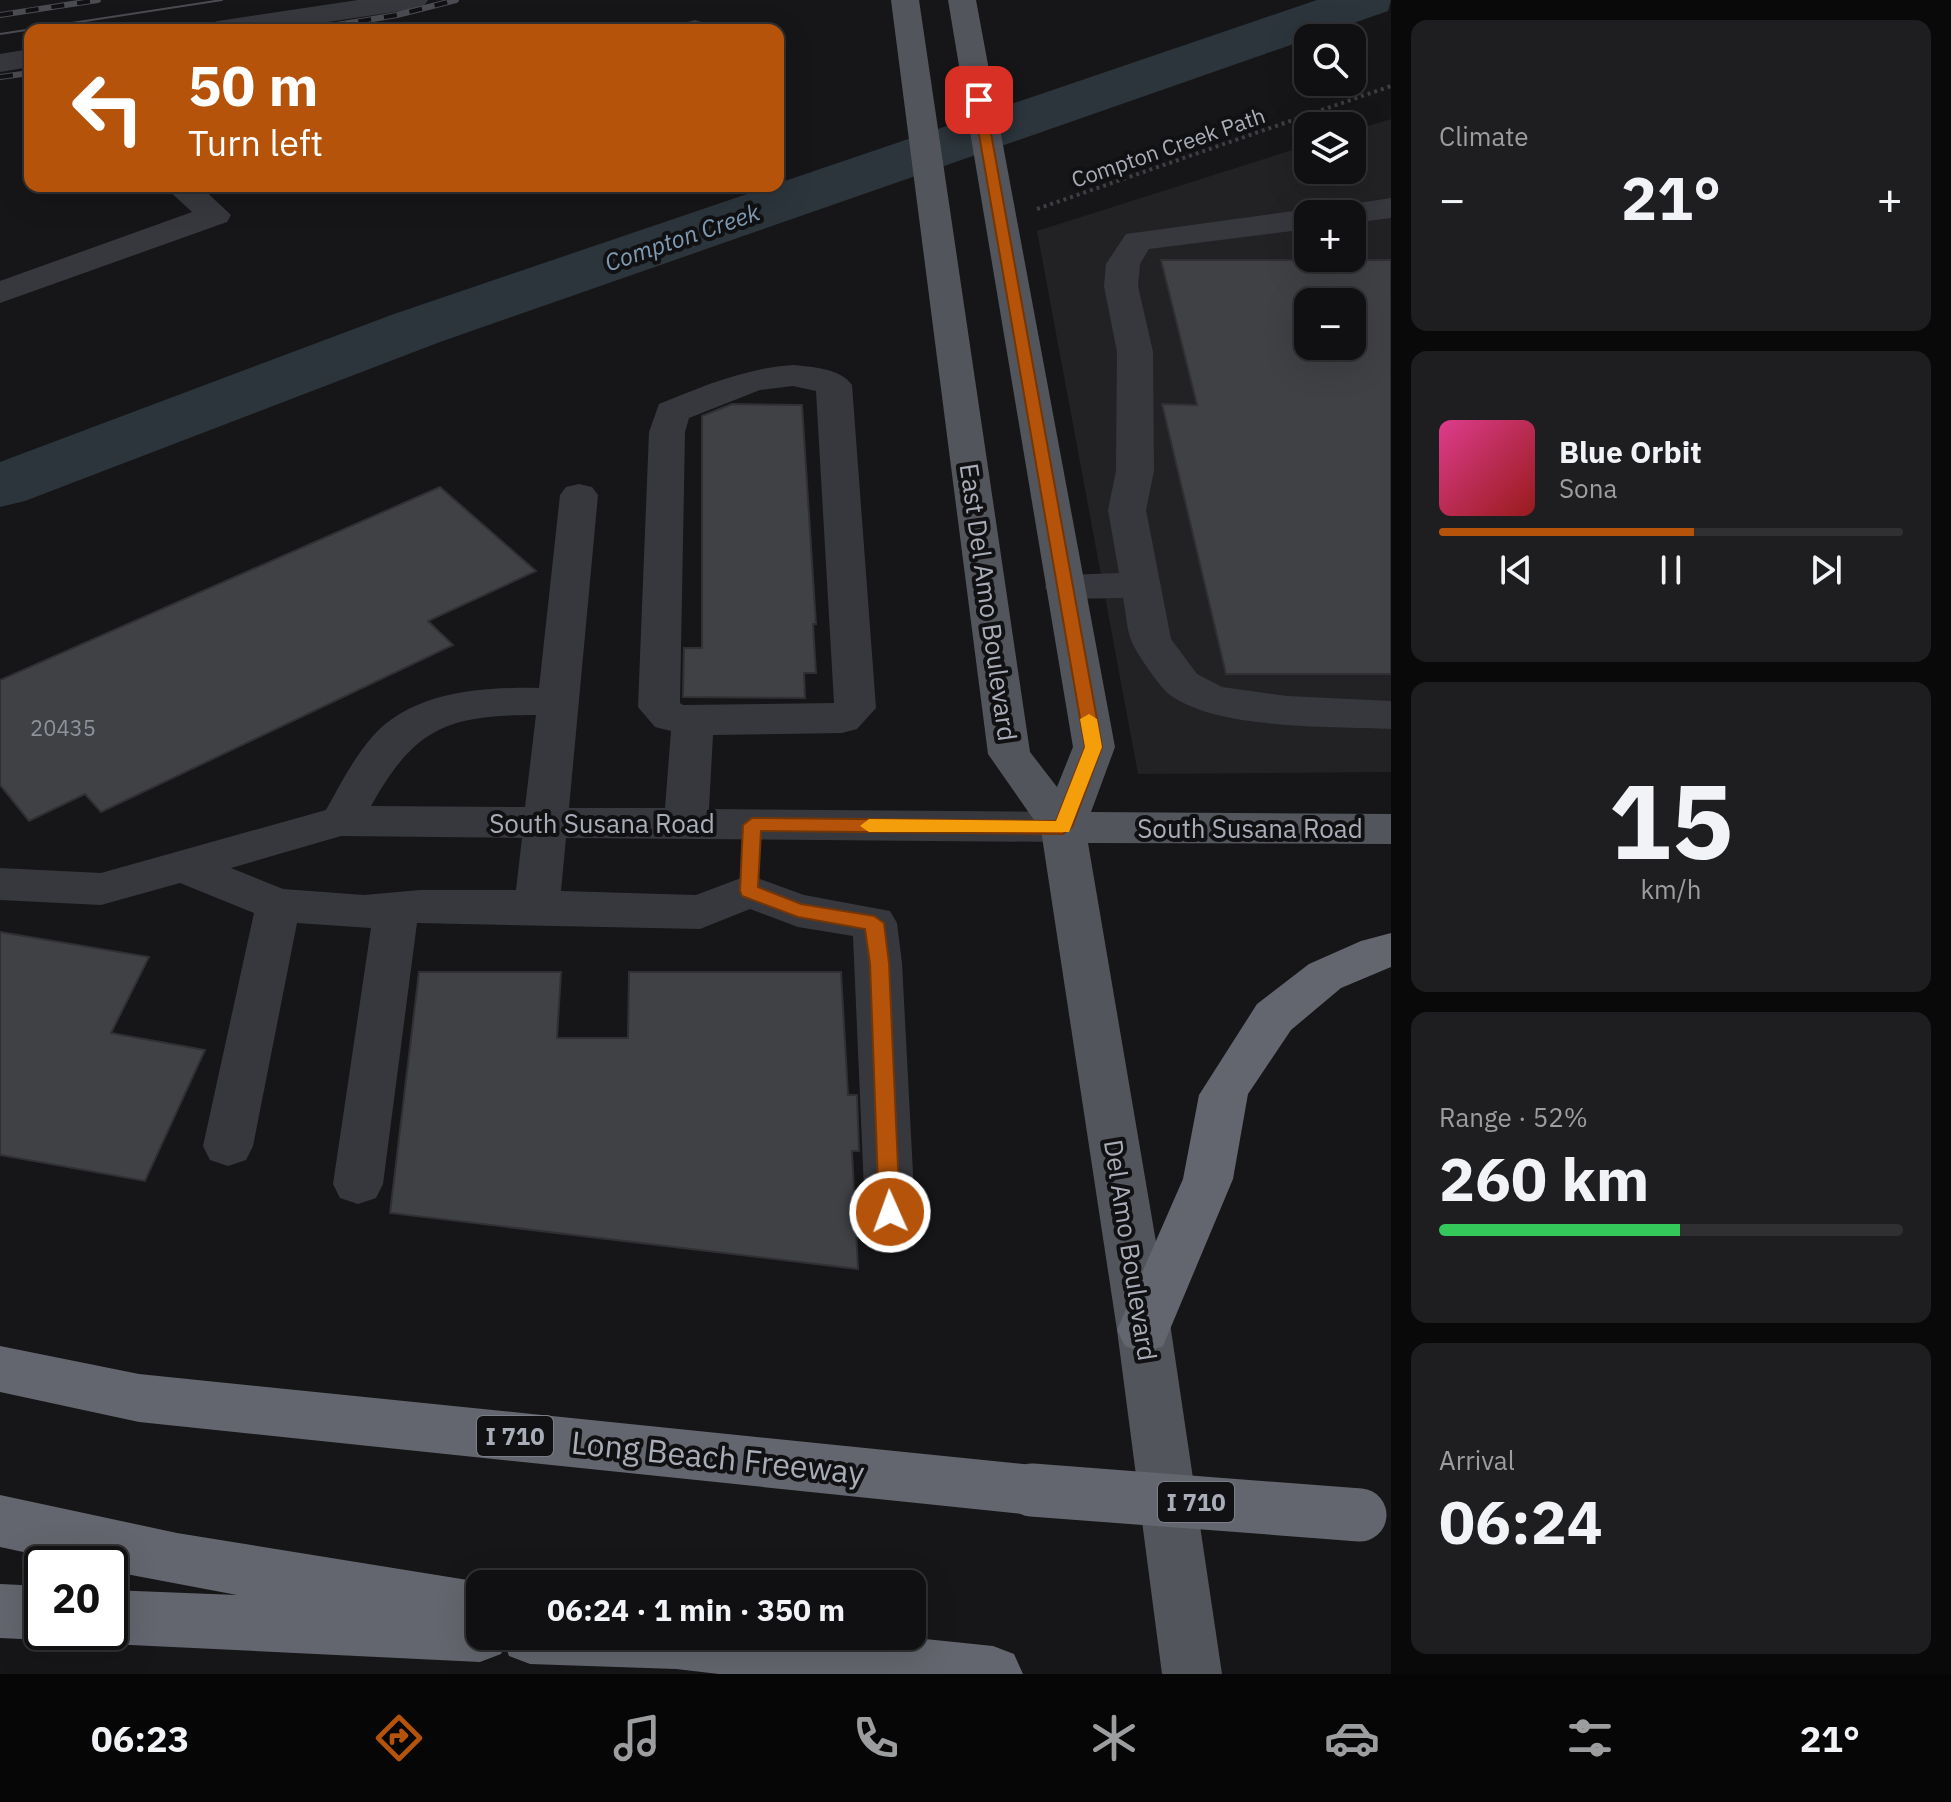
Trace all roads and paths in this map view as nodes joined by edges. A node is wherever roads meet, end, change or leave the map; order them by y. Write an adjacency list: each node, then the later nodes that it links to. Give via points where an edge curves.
1 (414, 0): 4 (street)
2 (905, 0): 22 (main road, East Del Amo Boulevard, via 1009,754)
3 (962, 0): 9 (main road)
4 (257, 24)
5 (1391, 86): 9 (path, Compton Creek Path, via 1040,208)
6 (187, 192): 11 (street, via 215,215)
7 (1391, 208): 8 (street)
8 (1366, 211)
9 (999, 215): 14 (main road)
10 (1294, 221): 13 (street, via 1138,241 1123,264 1121,286 1135,352 1135,471 1127,510)
11 (0, 293)
12 (579, 495): 15 (street)
13 (1141, 585): 14 (street); 16 (street, via 1151,641 1182,684 1213,700)
14 (1065, 587): 22 (main road, via 1094,747)
15 (558, 702): 18 (street, via 495,701 438,710 396,738); 19 (street)
16 (1391, 715)
17 (693, 721): 17 (street, via 842,719 855,708 834,385 820,378 758,376 672,412 667,432 659,707 670,717); 20 (street)
18 (341, 821): 19 (street, South Susana Road); 24 (street, South Susana Road)
19 (547, 823): 20 (street, South Susana Road); 28 (street)
20 (686, 824): 21 (street, South Susana Road)
21 (752, 825): 22 (street, South Susana Road); 26 (street)
22 (1063, 827): 23 (main road, South Susana Road); 34 (main road, Del Amo Boulevard)
23 (1391, 829)
24 (181, 865): 25 (street, South Susana Road, via 101,889); 27 (street)
25 (0, 884)
26 (749, 891): 28 (street, via 700,912); 33 (street, via 798,910 874,923)
27 (278, 905): 29 (street, via 364,912); 31 (street)
28 (537, 907): 29 (street)
29 (396, 909): 32 (street)
30 (1391, 950): 34 (highway, via 1325,976 1274,1017 1231,1081 1223,1095 1208,1179)
31 (228, 1146)
32 (358, 1184)
33 (890, 1212)
34 (1144, 1330): 45 (main road, Del Amo Boulevard)
35 (0, 1369): 36 (highway, Long Beach Freeway / I 710, bridge, via 139,1398 1032,1490)
36 (1376, 1516)
37 (0, 1521): 38 (highway, via 177,1559)
38 (466, 1607)
39 (0, 1611): 40 (highway)
40 (24, 1612)
41 (128, 1618): 42 (highway)
42 (466, 1633)
43 (762, 1650): 44 (highway)
44 (993, 1674)
45 (1192, 1674)

